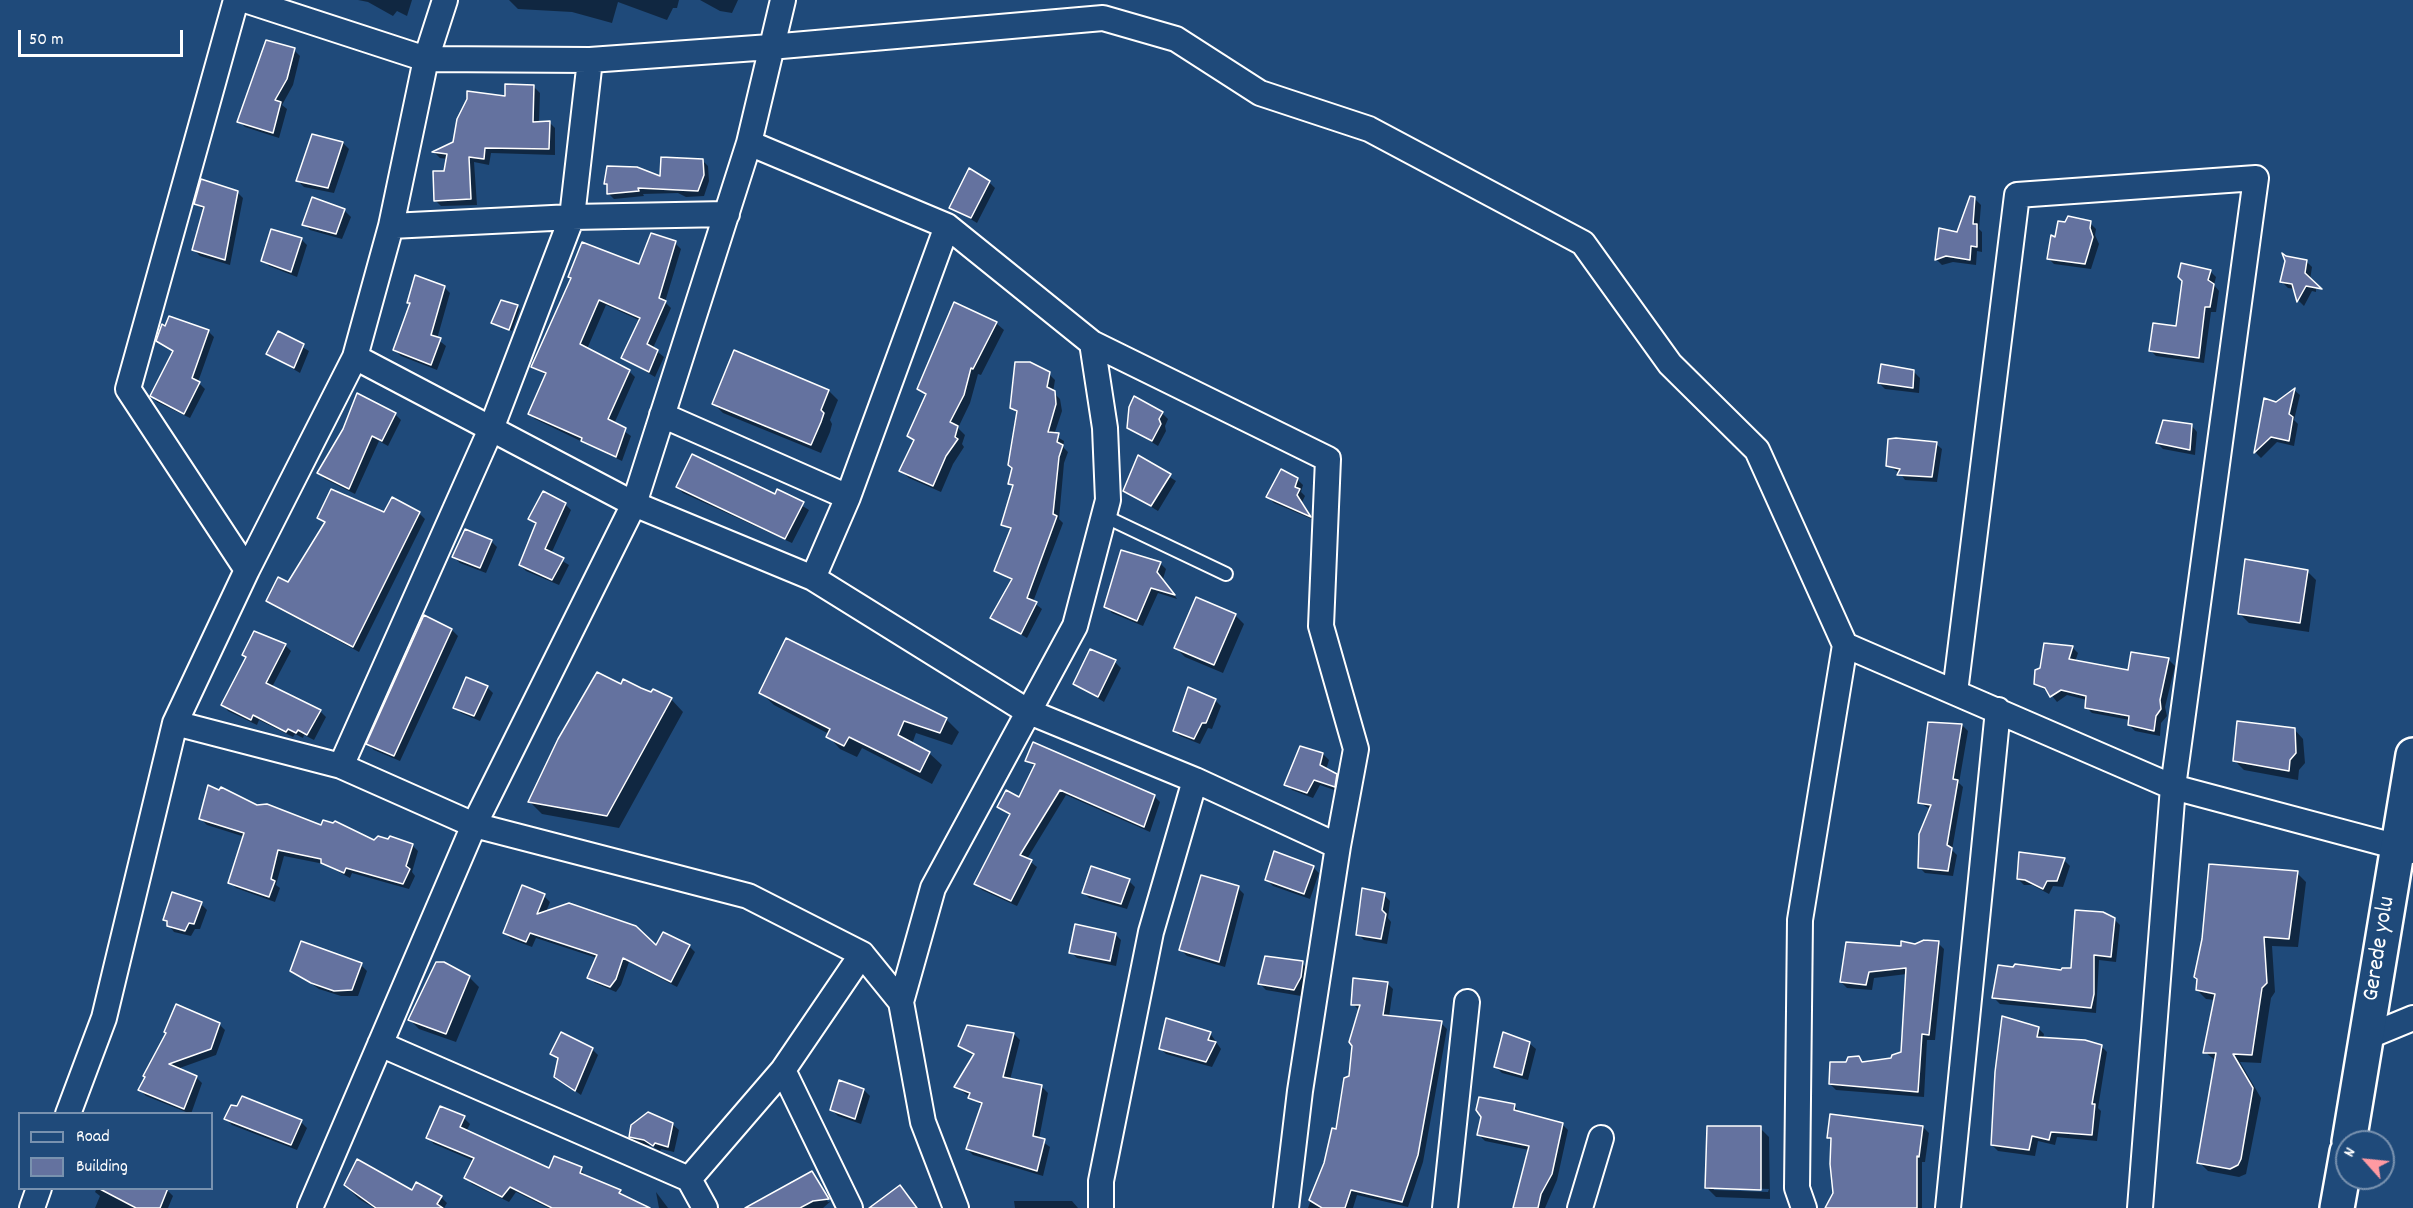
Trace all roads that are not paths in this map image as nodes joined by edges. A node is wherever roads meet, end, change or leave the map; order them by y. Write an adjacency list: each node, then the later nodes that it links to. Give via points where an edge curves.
1 (236, 0): 20 (street, via 128,389)
2 (245, 0): 6 (street)
3 (445, 0): 6 (street)
4 (783, 0): 5 (street)
5 (770, 47): 7 (street); 8 (street); 23 (street, via 1103,18 1176,39 1260,93 1369,129 1583,243 1670,364 1757,450)
6 (426, 59): 7 (street); 11 (street)
7 (591, 60): 10 (street)
8 (749, 143): 9 (street); 12 (street)
9 (727, 214): 10 (street); 15 (street)
10 (572, 217): 11 (street); 16 (street)
11 (391, 226): 14 (street)
12 (947, 226): 13 (street); 17 (street)
13 (1092, 343): 19 (street, via 1105,428 1108,500); 33 (street, via 1328,459 1321,627 1356,749)
14 (355, 357): 16 (street); 20 (street)
15 (663, 415): 17 (street); 18 (street)
16 (491, 429): 18 (street); 29 (street)
17 (848, 497): 22 (street)
18 (634, 504): 22 (street); 32 (street)
19 (1104, 516): 21 (lane); 26 (street, via 1075,626)
20 (247, 570): 27 (street)
21 (1226, 574)
22 (813, 578): 26 (street)
23 (1845, 645): 24 (street); 57 (street, via 1800,920 1797,1188)
24 (1955, 692): 25 (street); 31 (street, via 2017,195 2256,178)
25 (1998, 710): 31 (street); 58 (street)
26 (1027, 711): 30 (street); 36 (street, via 933,888)
27 (175, 723): 29 (street); 42 (street, via 104,1018)
28 (2413, 755): 34 (main road, Gerede yolu)
29 (341, 766): 32 (street)
30 (1194, 780): 33 (street); 53 (street, via 1151,932 1101,1181)
31 (2173, 787): 34 (street); 59 (street)
32 (474, 825): 35 (street, via 748,896); 40 (street)
33 (1338, 846): 54 (street)
34 (2406, 850): 39 (main road, Gerede yolu)
35 (861, 954): 36 (street); 41 (street)
36 (901, 1002): 52 (street, via 923,1122)
37 (1467, 1002): 55 (street)
38 (2413, 1018): 39 (street)
39 (2367, 1037): 43 (main road, Gerede yolu)
40 (380, 1044): 45 (street); 48 (street)
41 (783, 1070): 45 (street); 51 (street)
42 (68, 1112)
43 (2351, 1130)
44 (1601, 1138): 56 (street)
45 (689, 1179): 50 (street)
46 (38, 1190): 49 (street)
47 (2340, 1190): 60 (main road)
48 (312, 1207)
49 (32, 1208)
50 (705, 1208)
51 (850, 1208)
52 (956, 1208)
53 (1101, 1208)
54 (1286, 1208)
55 (1445, 1208)
56 (1580, 1208)
57 (1804, 1208)
58 (1948, 1208)
59 (2140, 1208)
60 (2337, 1208)

